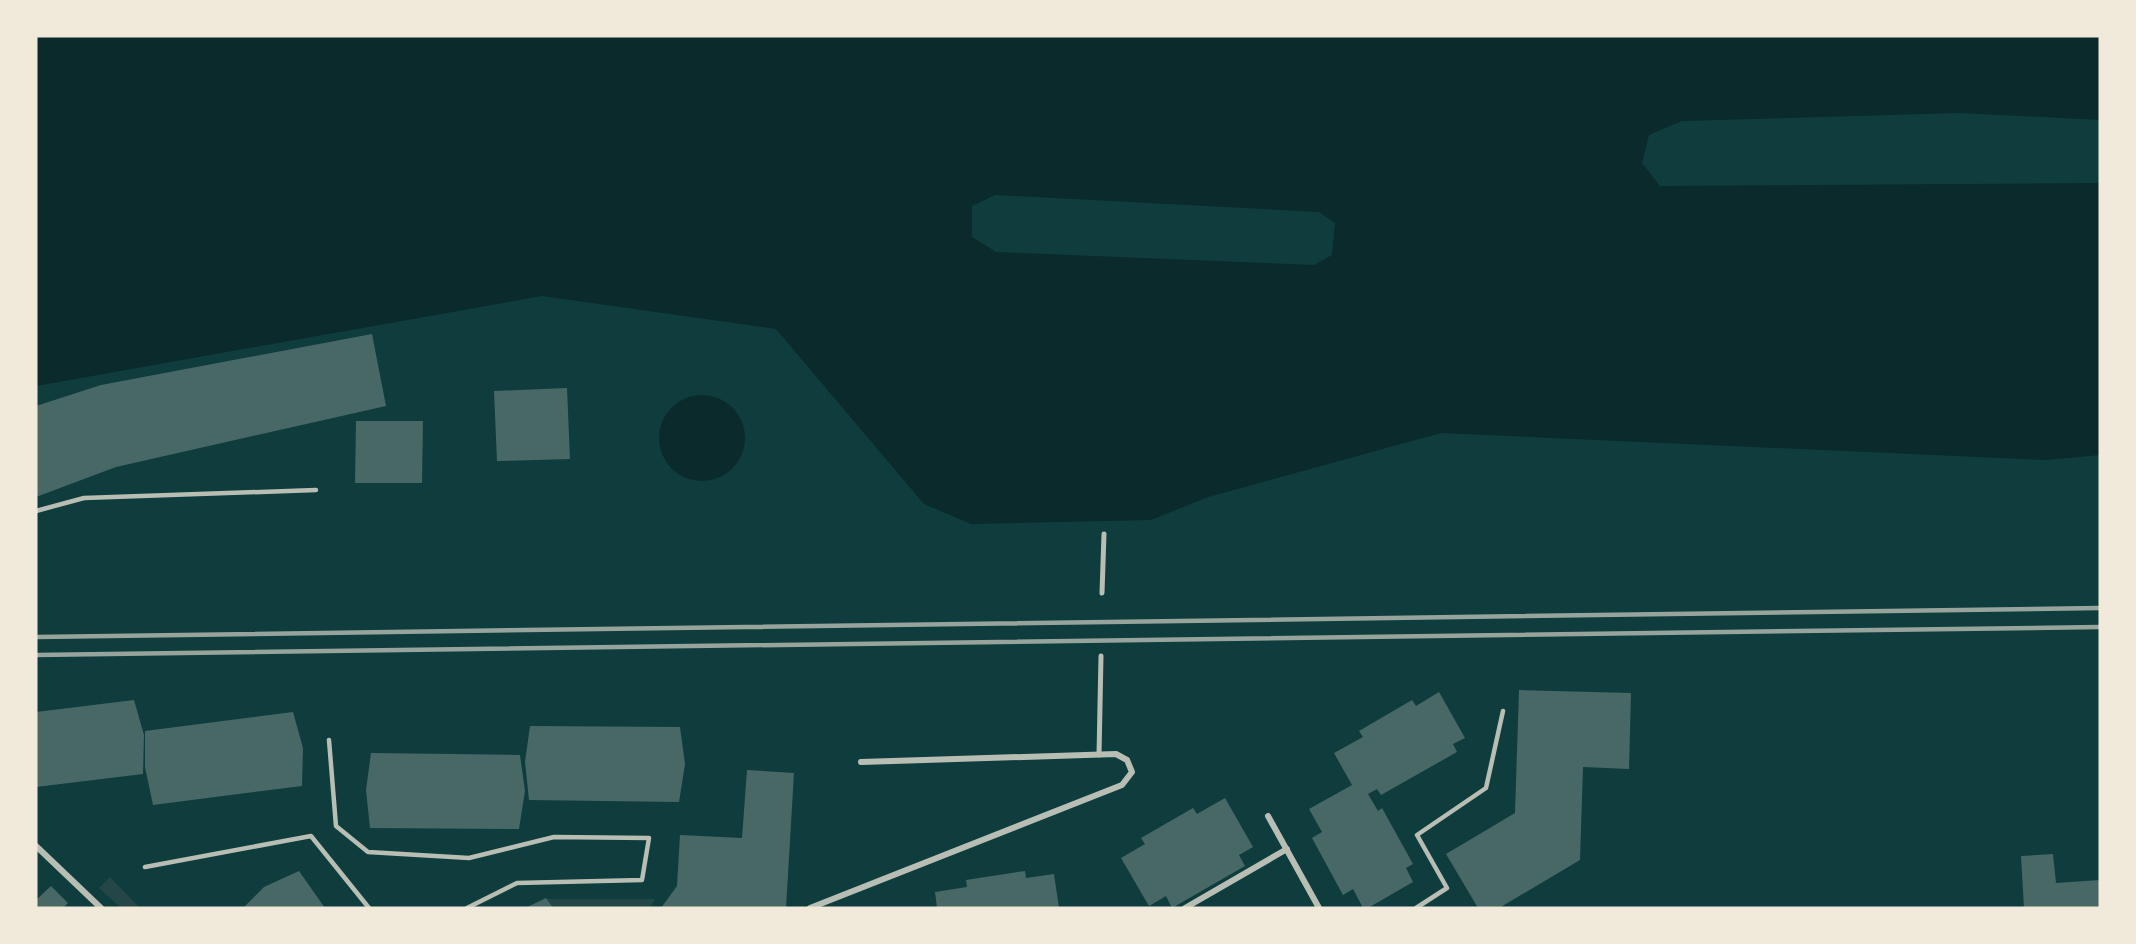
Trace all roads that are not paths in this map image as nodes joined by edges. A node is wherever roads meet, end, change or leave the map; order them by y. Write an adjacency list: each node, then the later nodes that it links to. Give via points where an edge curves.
1 (316, 490): 2 (lane, via 84,498)
2 (36, 511)
3 (1104, 534): 4 (street)
4 (1102, 593)
5 (1101, 656): 8 (street)
6 (1503, 711): 20 (lane, via 1486,788 1417,834 1447,888)
7 (329, 740): 16 (lane, via 336,826 368,852 469,858 554,837 649,838 642,880 517,883)
8 (1099, 754): 9 (street); 17 (street, via 1116,754 1127,760 1132,772 1122,785)
9 (861, 762)
10 (1268, 816): 12 (street)
11 (36, 846): 14 (street)
12 (1287, 849): 18 (street); 19 (street)
13 (145, 867): 15 (lane, via 311,836)
14 (101, 908)
15 (369, 908)
16 (466, 908)
17 (810, 908)
18 (1185, 908)
19 (1319, 908)
20 (1416, 908)

